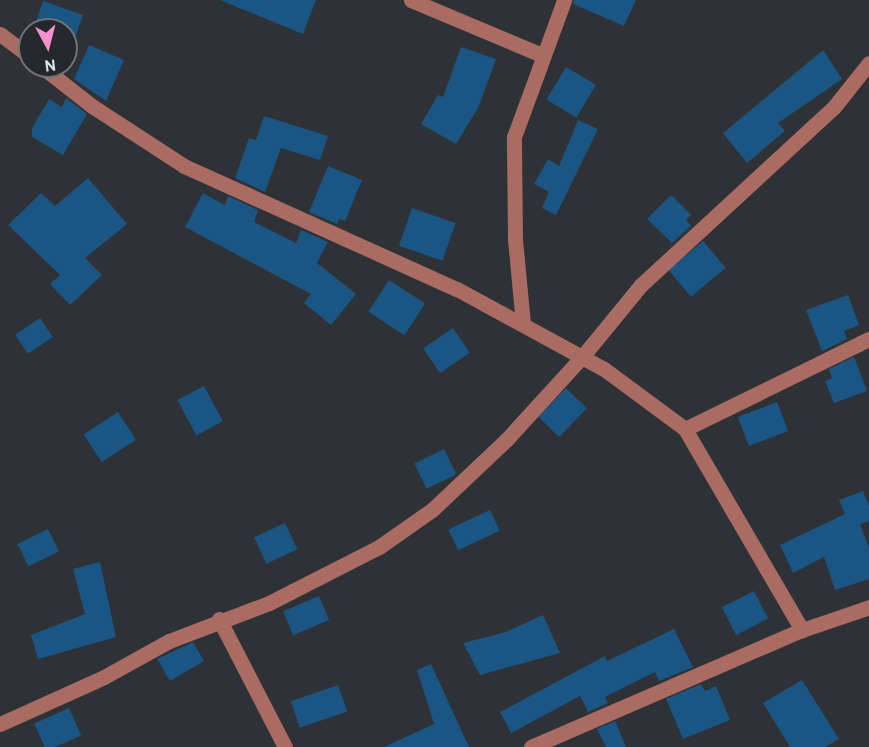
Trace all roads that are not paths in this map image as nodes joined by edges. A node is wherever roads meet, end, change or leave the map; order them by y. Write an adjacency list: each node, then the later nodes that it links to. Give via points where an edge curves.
1 (411, 0): 5 (street)
2 (564, 0): 5 (street)
3 (0, 34): 4 (street)
4 (18, 48)
5 (542, 55): 8 (street, via 514,137 515,240)
6 (869, 63): 10 (street, via 834,107 641,285)
7 (56, 78): 8 (street, via 184,166 457,289)
8 (523, 324): 10 (street)
9 (869, 339): 11 (street)
10 (582, 357): 11 (street); 13 (street, via 507,439 433,509 379,547 269,603)
11 (685, 429): 14 (street)
12 (869, 607): 14 (street)
13 (219, 619): 15 (street); 16 (street)
14 (802, 630): 17 (street)
15 (0, 724)
16 (285, 747)
17 (531, 747)

